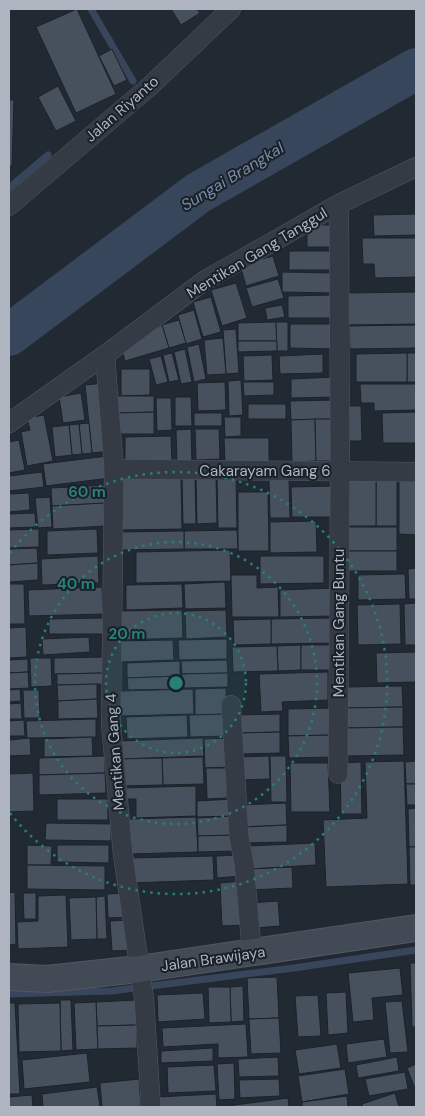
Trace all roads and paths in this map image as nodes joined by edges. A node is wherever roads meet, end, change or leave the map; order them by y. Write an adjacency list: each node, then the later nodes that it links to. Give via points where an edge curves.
1 (231, 9): 4 (street, Jalan Riyanto, via 149,87)
2 (416, 167): 3 (street, Mentikan Gang Tanggul)
3 (339, 204): 5 (street, Mentikan Gang Tanggul, via 204,281); 8 (street)
4 (9, 206)
5 (106, 355): 6 (street, Mentikan Gang Tanggul); 7 (street, Mentikan Gang 4)
6 (9, 423)
7 (114, 469): 8 (street, Cakarayam Gang 6); 15 (street, Mentikan Gang 4, via 111,724 123,855)
8 (340, 471): 9 (street, Cakarayam Gang 6); 11 (street, Mentikan Gang Buntu)
9 (416, 472)
10 (231, 705): 13 (street, via 239,837)
11 (338, 774)
12 (416, 928): 13 (main road, Jalan Brawijaya)
13 (252, 953): 15 (main road, Jalan Brawijaya)
14 (9, 977): 15 (main road, Jalan Brawijaya)
15 (142, 983): 16 (street, Mentikan Gang 4)
16 (151, 1107)

